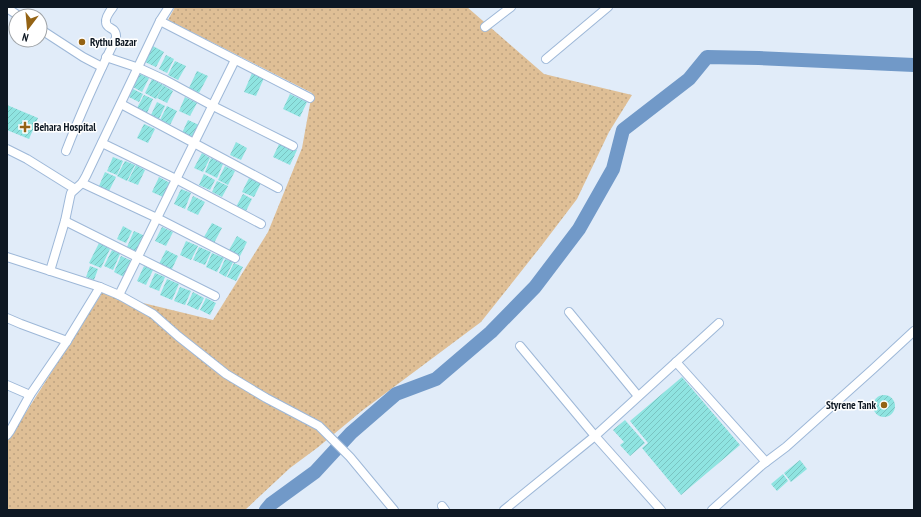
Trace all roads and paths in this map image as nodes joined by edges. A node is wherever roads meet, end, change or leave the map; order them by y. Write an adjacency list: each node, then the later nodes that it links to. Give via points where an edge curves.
1 (113, 7): 8 (street, via 106,23 114,30 116,38)
2 (170, 7): 5 (street)
3 (511, 7): 6 (street)
4 (608, 7): 9 (street)
5 (160, 21): 10 (street); 12 (street)
6 (485, 27)
7 (48, 34): 11 (street)
8 (106, 57): 11 (street); 12 (street)
9 (546, 59)
10 (235, 60): 13 (street); 15 (street)
11 (102, 67): 20 (street)
12 (139, 68): 14 (street); 15 (street)
13 (310, 98)
14 (121, 104): 16 (street); 17 (street)
15 (213, 106): 17 (street); 18 (street)
16 (102, 143): 21 (street); 22 (street)
17 (194, 143): 21 (street); 23 (street)
18 (293, 146)
19 (7, 149): 24 (street)
20 (66, 151)
21 (176, 180): 25 (street); 27 (street)
22 (82, 183): 24 (street); 25 (street)
23 (278, 188)
24 (75, 189): 26 (street, via 70,197)
25 (157, 218): 29 (street); 30 (street)
26 (65, 221): 29 (street); 31 (street)
27 (261, 224)
28 (7, 257): 31 (street)
29 (138, 257): 33 (street); 34 (street)
30 (235, 258)
31 (50, 271): 32 (street)
32 (100, 287): 33 (street); 39 (street)
33 (119, 295): 48 (street, via 153,314 226,374 319,426 350,457)
34 (215, 296)
35 (569, 312): 44 (street)
36 (7, 318): 39 (street)
37 (719, 323): 41 (street)
38 (914, 331): 47 (street, via 786,447)
39 (67, 341): 43 (street)
40 (520, 346): 46 (street)
41 (676, 362): 44 (street); 47 (street)
42 (7, 385): 43 (street)
43 (30, 395): 45 (street)
44 (638, 396): 46 (street)
45 (7, 435)
46 (595, 436): 49 (street); 50 (street)
47 (766, 462): 51 (street)
48 (394, 510)
49 (504, 510)
50 (661, 510)
51 (712, 510)

